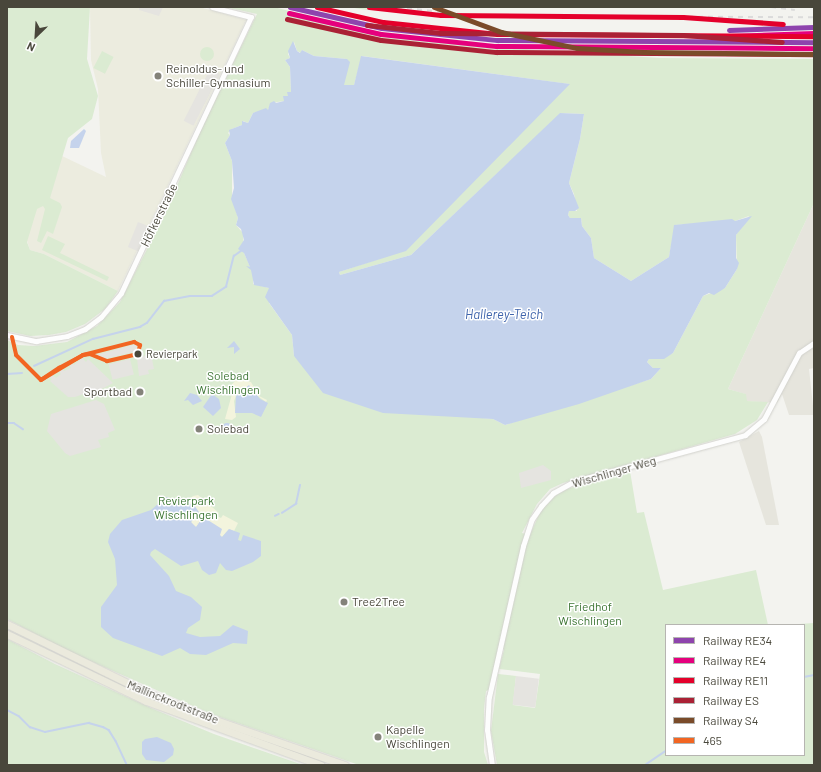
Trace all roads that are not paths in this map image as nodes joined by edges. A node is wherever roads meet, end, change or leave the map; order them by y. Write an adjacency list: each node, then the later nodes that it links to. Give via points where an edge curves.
1 (212, 7): 2 (street, Höfkerstraße, via 251,17 128,280 112,305 85,328 62,338 36,341)
2 (7, 335)
3 (814, 343): 8 (street, Wischlinger Weg, via 800,353 764,419 745,435 576,481 554,493 541,506 532,519 523,546 489,702 487,730)
4 (7, 624): 7 (highway, Mallinckrodtstraße, via 150,694 210,718)
5 (7, 634): 6 (highway, Mallinckrodtstraße, via 146,701)
6 (321, 765)
7 (345, 765)
8 (492, 765)

